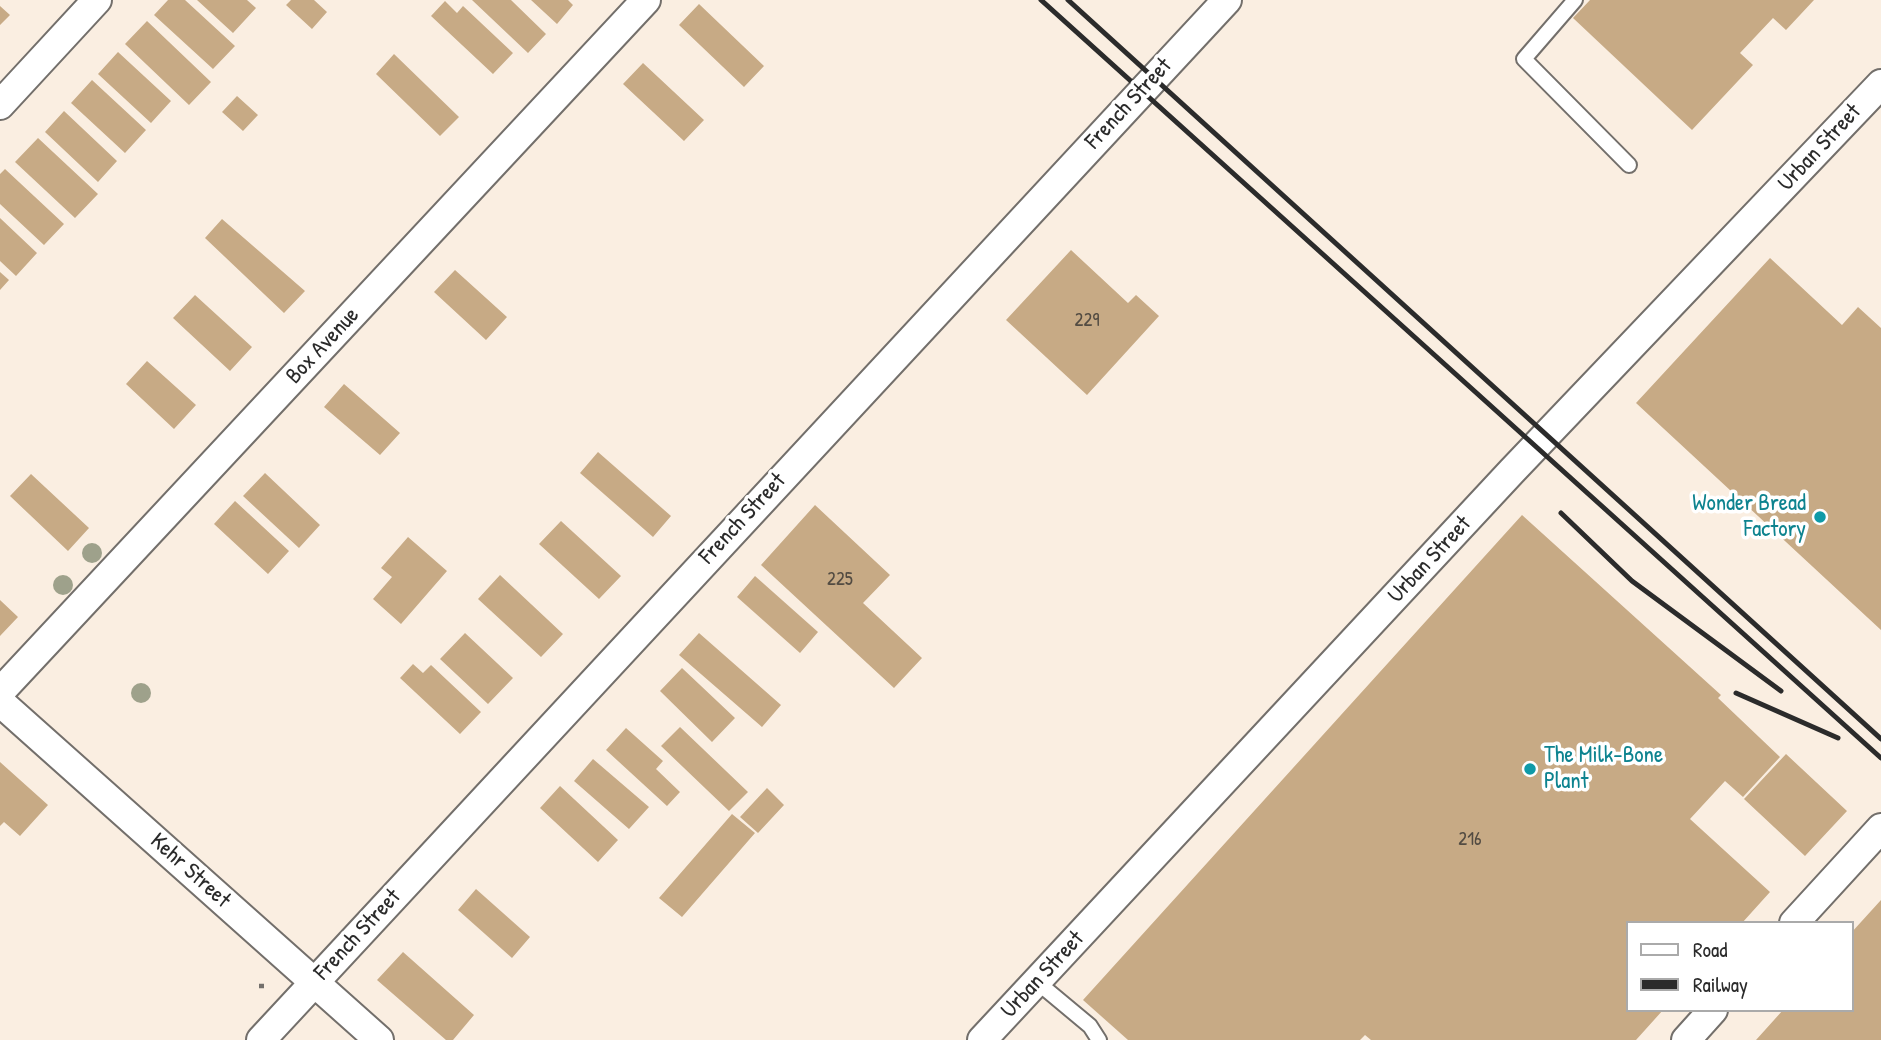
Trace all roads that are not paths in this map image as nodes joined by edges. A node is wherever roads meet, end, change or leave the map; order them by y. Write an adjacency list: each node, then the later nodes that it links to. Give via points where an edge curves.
1 (97, 0): 6 (street)
2 (646, 0): 8 (street, Box Avenue)
3 (1227, 0): 12 (street, French Street)
4 (1575, 0): 7 (lane, via 1524,59)
5 (1881, 84): 13 (street, Urban Street, via 1512,471)
6 (0, 105)
7 (1629, 165)
8 (0, 692)
9 (0, 702): 12 (street, Kehr Street)
10 (1881, 828): 11 (street)
11 (1796, 921)
12 (314, 982): 15 (street, French Street); 16 (street, Kehr Street)
13 (1037, 982): 17 (street, Urban Street); 18 (lane, via 1090,1026)
14 (1711, 1012): 19 (street)
15 (261, 1040)
16 (379, 1040)
17 (982, 1040)
18 (1099, 1040)
19 (1686, 1040)

